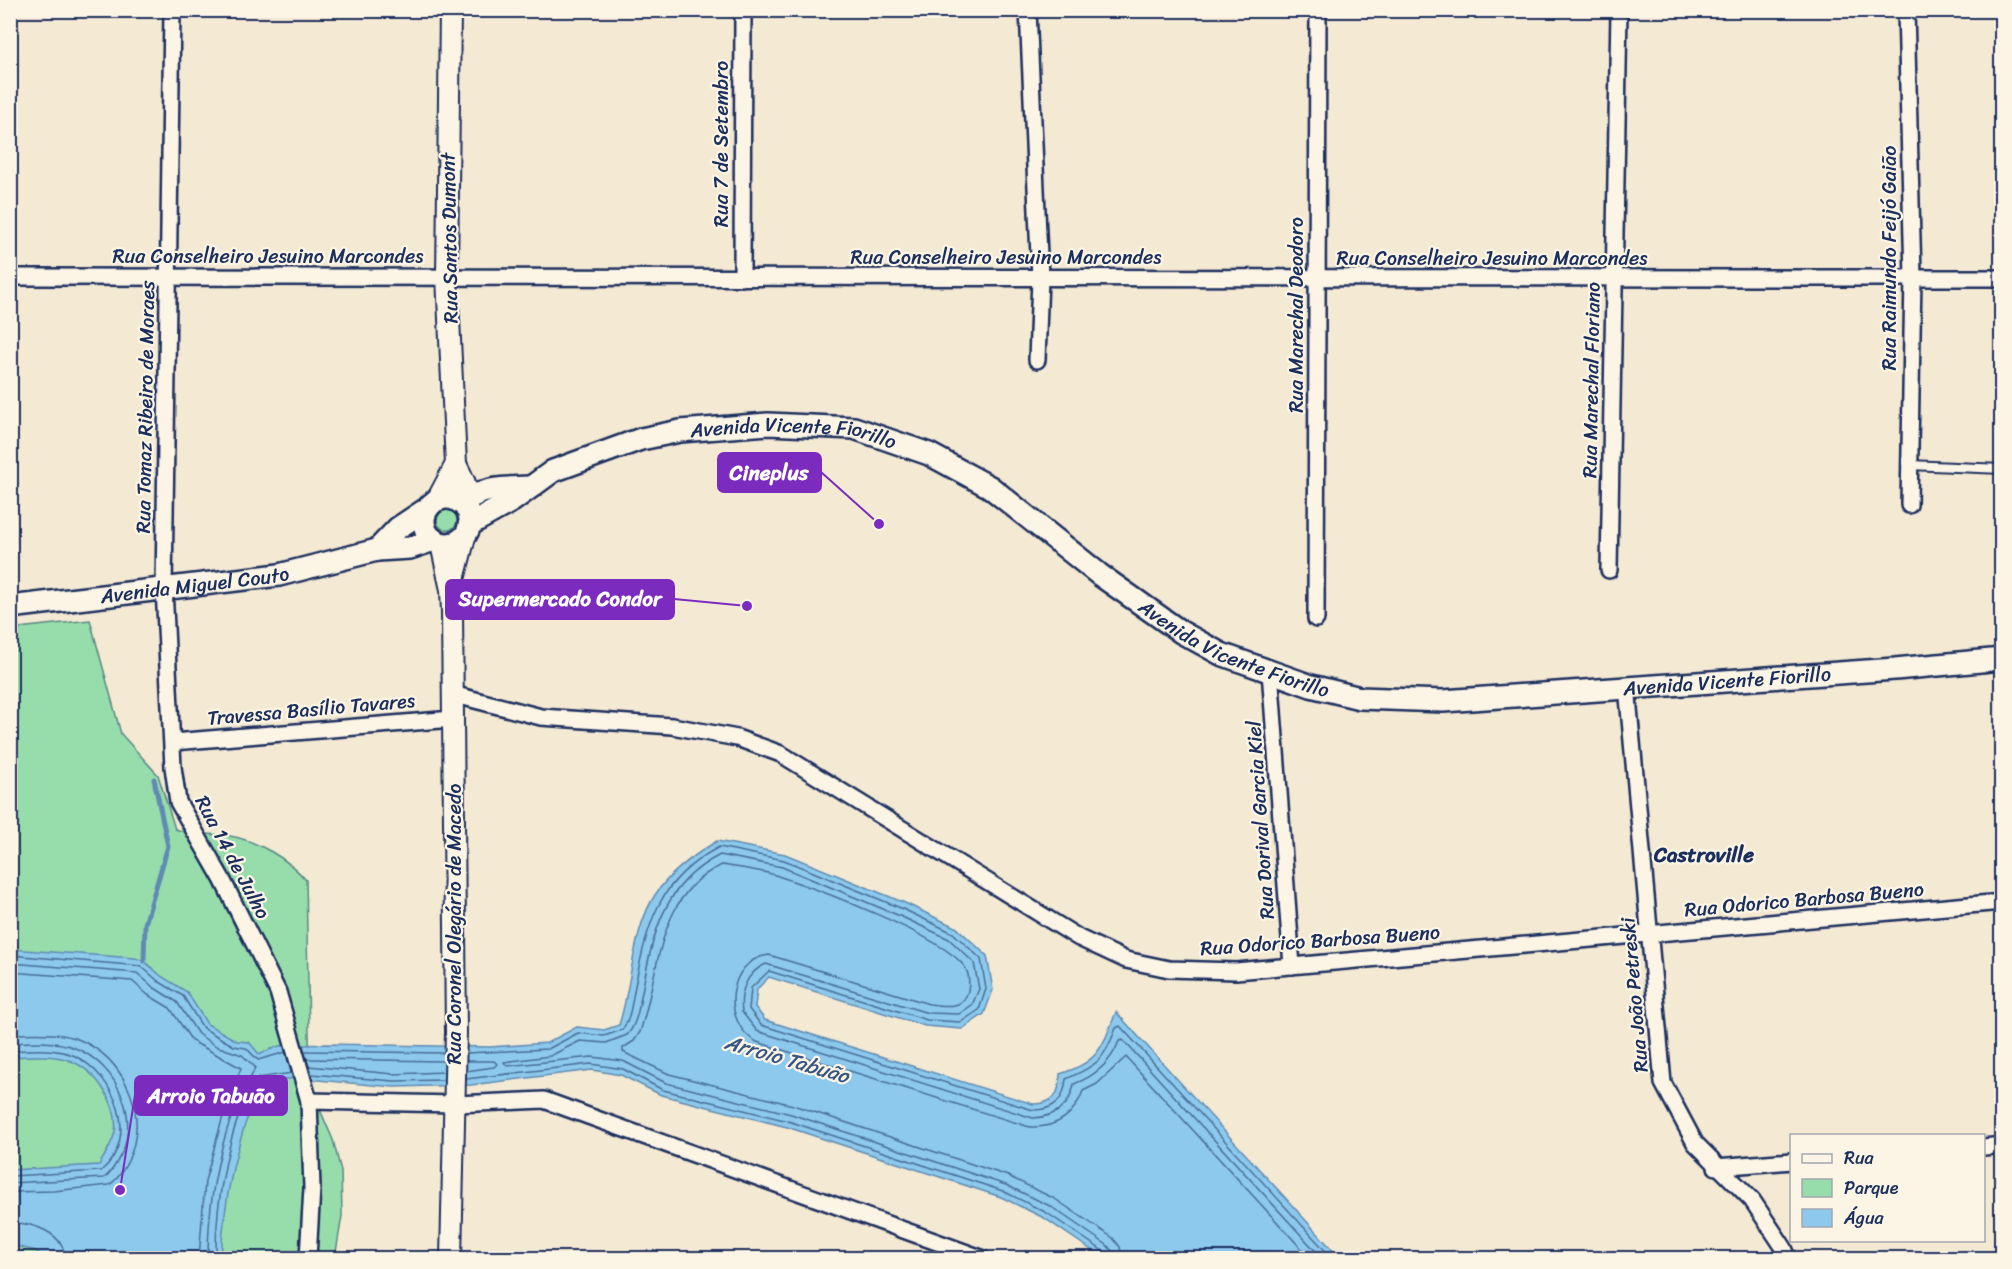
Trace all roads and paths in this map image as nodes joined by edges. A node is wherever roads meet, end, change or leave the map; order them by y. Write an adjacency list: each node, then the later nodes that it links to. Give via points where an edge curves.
1 (172, 10): 9 (street, Rua Tomaz Ribeiro de Moraes)
2 (450, 10): 11 (street, Rua Santos Dumont)
3 (743, 10): 12 (street, Rua 7 de Setembro)
4 (1028, 10): 13 (street)
5 (1318, 10): 15 (street, Rua Marechal Deodoro)
6 (1619, 10): 16 (street, Rua Marechal Floriano)
7 (1906, 10): 10 (street, Rua Raimundo Feijó Gaião)
8 (10, 277): 9 (street, Rua Conselheiro Jesuino Marcondes)
9 (168, 277): 11 (street, Rua Conselheiro Jesuino Marcondes); 29 (street, Rua Tomaz Ribeiro de Moraes)
10 (1913, 277): 14 (street, Rua Conselheiro Jesuino Marcondes); 16 (street, Rua Conselheiro Jesuino Marcondes); 19 (street, Rua Raimundo Feijó Gaião)
11 (447, 278): 12 (street, Rua Conselheiro Jesuino Marcondes); 18 (street, Rua Santos Dumont)
12 (742, 278): 13 (street, Rua Conselheiro Jesuino Marcondes)
13 (1040, 278): 15 (street, Rua Conselheiro Jesuino Marcondes); 17 (street)
14 (2001, 278)
15 (1318, 279): 16 (street, Rua Conselheiro Jesuino Marcondes); 32 (street, Rua Marechal Deodoro)
16 (1614, 279): 28 (street, Rua Marechal Floriano)
17 (1037, 360)
18 (456, 464): 22 (street, Rua Santos Dumont, via 465,483); 23 (street)
19 (1909, 465): 20 (lane); 24 (street, Rua Raimundo Feijó Gaião)
20 (2001, 469)
21 (531, 487): 22 (main road, via 485,490); 25 (main road, Avenida Vicente Fiorillo); 34 (main road, Avenida Vicente Fiorillo, via 553,471 604,451 680,431 768,424 854,428 929,454 990,487 1100,575 1181,633 1221,654)
22 (460, 502): 23 (main road, via 444,498); 25 (main road, via 467,512)
23 (433, 504): 26 (main road, via 424,522 425,529); 27 (main road, via 398,528)
24 (1909, 505)
25 (467, 529): 26 (main road, via 455,542); 30 (street)
26 (438, 542): 27 (main road); 30 (street)
27 (377, 550): 29 (main road, Avenida Miguel Couto, via 279,575)
28 (1609, 570)
29 (164, 588): 31 (main road, Avenida Miguel Couto); 38 (street, Rua 14 de Julho)
30 (451, 590): 36 (street, Rua Coronel Olegário de Macedo)
31 (10, 607)
32 (1316, 619)
33 (2001, 659): 35 (main road, Avenida Vicente Fiorillo)
34 (1270, 671): 35 (main road, Avenida Vicente Fiorillo, via 1360,698 1443,701); 41 (street, Rua Dorival Garcia Kiel)
35 (1627, 686): 40 (street, Rua João Petreski)
36 (452, 694): 37 (street, Rua Coronel Olegário de Macedo); 41 (street, Rua Odorico Barbosa Bueno, via 541,717 672,726 737,738 781,753 1079,938 1126,960 1180,969 1236,971)
37 (453, 719): 38 (street, Travessa Basílio Tavares); 42 (street, Rua Coronel Olegário de Macedo)
38 (173, 742): 43 (street, Rua 14 de Julho, via 172,767 178,802 279,992)
39 (2001, 902): 40 (street, Rua Odorico Barbosa Bueno)
40 (1650, 934): 41 (street, Rua Odorico Barbosa Bueno); 47 (street, Rua João Petreski, via 1663,1083 1695,1143)
41 (1292, 966)
42 (456, 1097): 43 (street); 49 (street, Rua Coronel Olegário de Macedo); 50 (street, via 544,1100)
43 (309, 1101): 48 (street, Rua 14 de Julho, via 312,1188)
44 (2001, 1145): 45 (street)
45 (1985, 1147)
46 (1790, 1161): 47 (street)
47 (1716, 1167): 51 (street, Rua João Petreski, via 1752,1200)
48 (308, 1258)
49 (451, 1258)
50 (981, 1258)
51 (1788, 1258)

